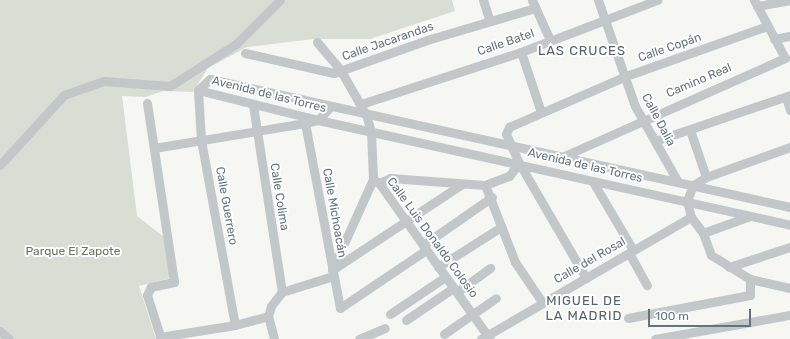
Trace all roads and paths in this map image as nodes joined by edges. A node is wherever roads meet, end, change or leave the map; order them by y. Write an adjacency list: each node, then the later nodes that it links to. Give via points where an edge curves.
1 (280, 0): 42 (street, via 236,44 170,86 104,81 64,95)
2 (483, 0): 9 (street)
3 (598, 0): 8 (street, Calle Dalia)
4 (654, 0): 8 (street, Calle Batel)
5 (790, 0): 6 (street)
6 (755, 3): 10 (street, Camino Real)
7 (533, 4): 9 (street, Calle Jacarandas); 13 (street)
8 (605, 19): 13 (street, Calle Batel); 19 (street, Calle Dalia)
9 (490, 21): 18 (street, Calle Jacarandas)
10 (767, 26): 12 (street, Camino Real); 19 (street, Calle Copán)
11 (790, 36): 12 (street)
12 (774, 39): 17 (street, Camino Real)
13 (550, 40): 15 (street, Calle Batel)
14 (317, 42): 18 (street, Calle Luis Donaldo Colosio)
15 (521, 52): 23 (street, Calle Batel); 27 (street)
16 (245, 53): 18 (street, Calle Jacarandas, via 334,73)
17 (787, 58): 29 (street, Camino Real)
18 (340, 71): 23 (street, Calle Luis Donaldo Colosio)
19 (626, 76): 27 (street, Calle Copán); 29 (street, Calle Dalia)
20 (198, 90): 24 (street, Avenida de las Torres); 25 (street, Avenida de las Torres, via 210,79); 35 (street, Calle Guerrero)
21 (788, 96): 26 (street); 32 (street)
22 (147, 104): 39 (street)
23 (361, 104): 28 (street, Calle Luis Donaldo Colosio)
24 (253, 105): 30 (street, Avenida de las Torres); 33 (street, Calle Colima)
25 (330, 107): 28 (street, Avenida de las Torres); 30 (street)
26 (790, 110)
27 (541, 112): 37 (street, Calle Copán, via 509,127 506,134)
28 (366, 115): 34 (street, Calle Luis Donaldo Colosio); 37 (street, Avenida de las Torres)
29 (642, 119): 36 (street, Calle Dalia); 40 (street, Camino Real)
30 (318, 120): 31 (street); 34 (street, Avenida de las Torres)
31 (306, 123): 33 (street); 65 (street, Calle Michoacán)
32 (690, 130): 36 (street); 43 (street)
33 (256, 131): 35 (street); 72 (street, Calle Colima)
34 (371, 131): 41 (street, Avenida de las Torres); 44 (street, Calle Luis Donaldo Colosio)
35 (201, 140): 39 (street); 81 (street, Calle Guerrero)
36 (656, 142): 46 (street, Calle Dalia)
37 (509, 143): 40 (street, Avenida de las Torres); 41 (street)
38 (790, 147): 43 (street)
39 (154, 148): 85 (street, via 174,282 151,287 147,295)
40 (564, 156): 46 (street, Avenida de las Torres)
41 (519, 164): 45 (street, Avenida de las Torres); 48 (street, via 509,176); 67 (street)
42 (0, 165)
43 (706, 177): 49 (street)
44 (376, 181): 47 (street, via 390,178); 55 (street, Calle Luis Donaldo Colosio); 65 (street)
45 (593, 182): 51 (street, Avenida de las Torres); 61 (street)
46 (678, 182): 49 (street, Avenida de las Torres)
47 (462, 184): 48 (street); 55 (street)
48 (485, 185): 50 (street)
49 (693, 185): 51 (street); 52 (street, Avenida de las Torres)
50 (492, 197): 57 (street); 59 (street)
51 (687, 201): 53 (street, Avenida de las Torres); 54 (street)
52 (788, 205)
53 (750, 216): 56 (street, Avenida de las Torres); 58 (street)
54 (691, 218): 58 (street); 61 (street, Calle del Rosal)
55 (406, 220): 59 (street, Calle Luis Donaldo Colosio); 65 (street)
56 (790, 225)
57 (501, 227): 62 (street); 74 (street, via 515,262)
58 (703, 233): 63 (street, via 711,255)
59 (424, 247): 62 (street, Calle Luis Donaldo Colosio); 65 (street, Calle Michoacán, via 340,308)
60 (790, 247): 63 (street)
61 (631, 251): 67 (street, Calle del Rosal); 69 (street)
62 (438, 267): 66 (street, Calle Luis Donaldo Colosio)
63 (730, 267): 68 (street)
64 (490, 268): 71 (street)
65 (333, 273): 72 (street)
66 (445, 277): 71 (street, Calle Luis Donaldo Colosio); 75 (street)
67 (586, 278): 74 (street, Calle del Rosal)
68 (750, 279): 70 (street); 79 (street, via 750,295)
69 (647, 285)
70 (790, 288)
71 (455, 290): 76 (street, Calle Luis Donaldo Colosio); 80 (street)
72 (282, 292): 78 (street, via 271,306)
73 (496, 298): 76 (street)
74 (542, 302): 86 (street, Calle del Rosal)
75 (390, 314)
76 (473, 315): 84 (street); 86 (street, Calle Luis Donaldo Colosio)
77 (790, 315): 90 (street)
78 (268, 316): 81 (street); 88 (street)
79 (628, 318)
80 (406, 320)
81 (235, 325): 85 (street)
82 (385, 328): 89 (street)
83 (0, 331): 87 (street)
84 (444, 334)
85 (161, 338)
86 (486, 338)
87 (9, 339)
88 (274, 339)
89 (359, 339)
90 (655, 339)

